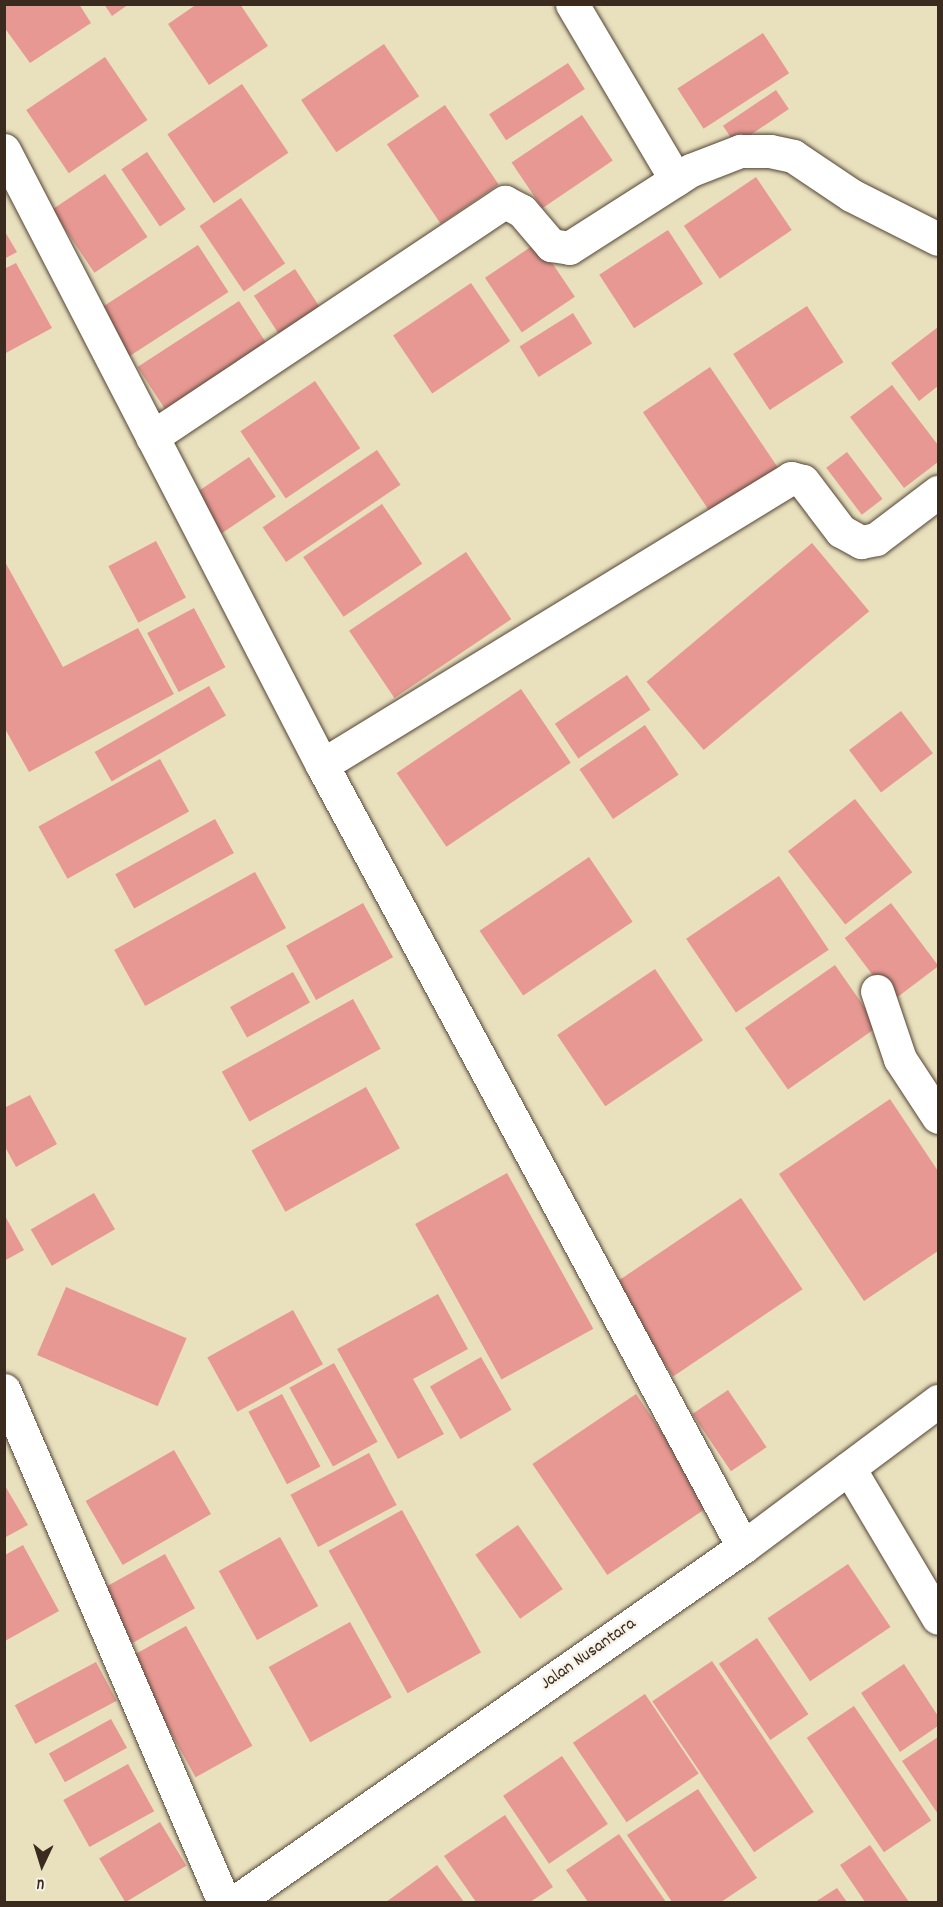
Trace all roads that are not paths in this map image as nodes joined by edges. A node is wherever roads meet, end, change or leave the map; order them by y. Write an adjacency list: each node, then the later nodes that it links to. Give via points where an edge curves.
1 (572, 4): 3 (main road)
2 (4, 150): 5 (main road)
3 (676, 180): 4 (main road, via 740,151 793,156 851,195); 5 (main road, via 569,248 551,245 514,205 498,204)
4 (939, 238)
5 (152, 437): 7 (main road)
6 (939, 492): 7 (main road, via 876,539 861,542 841,531 803,481 791,478)
7 (322, 765): 13 (main road)
8 (877, 991): 9 (main road, via 900,1059)
9 (939, 1117)
10 (4, 1390): 15 (main road)
11 (939, 1401): 12 (main road, Jalan Nusantara)
12 (849, 1468): 13 (main road, Jalan Nusantara); 14 (main road)
13 (743, 1547): 16 (main road, Jalan Nusantara)
14 (939, 1618)
15 (224, 1902)
16 (235, 1902)

